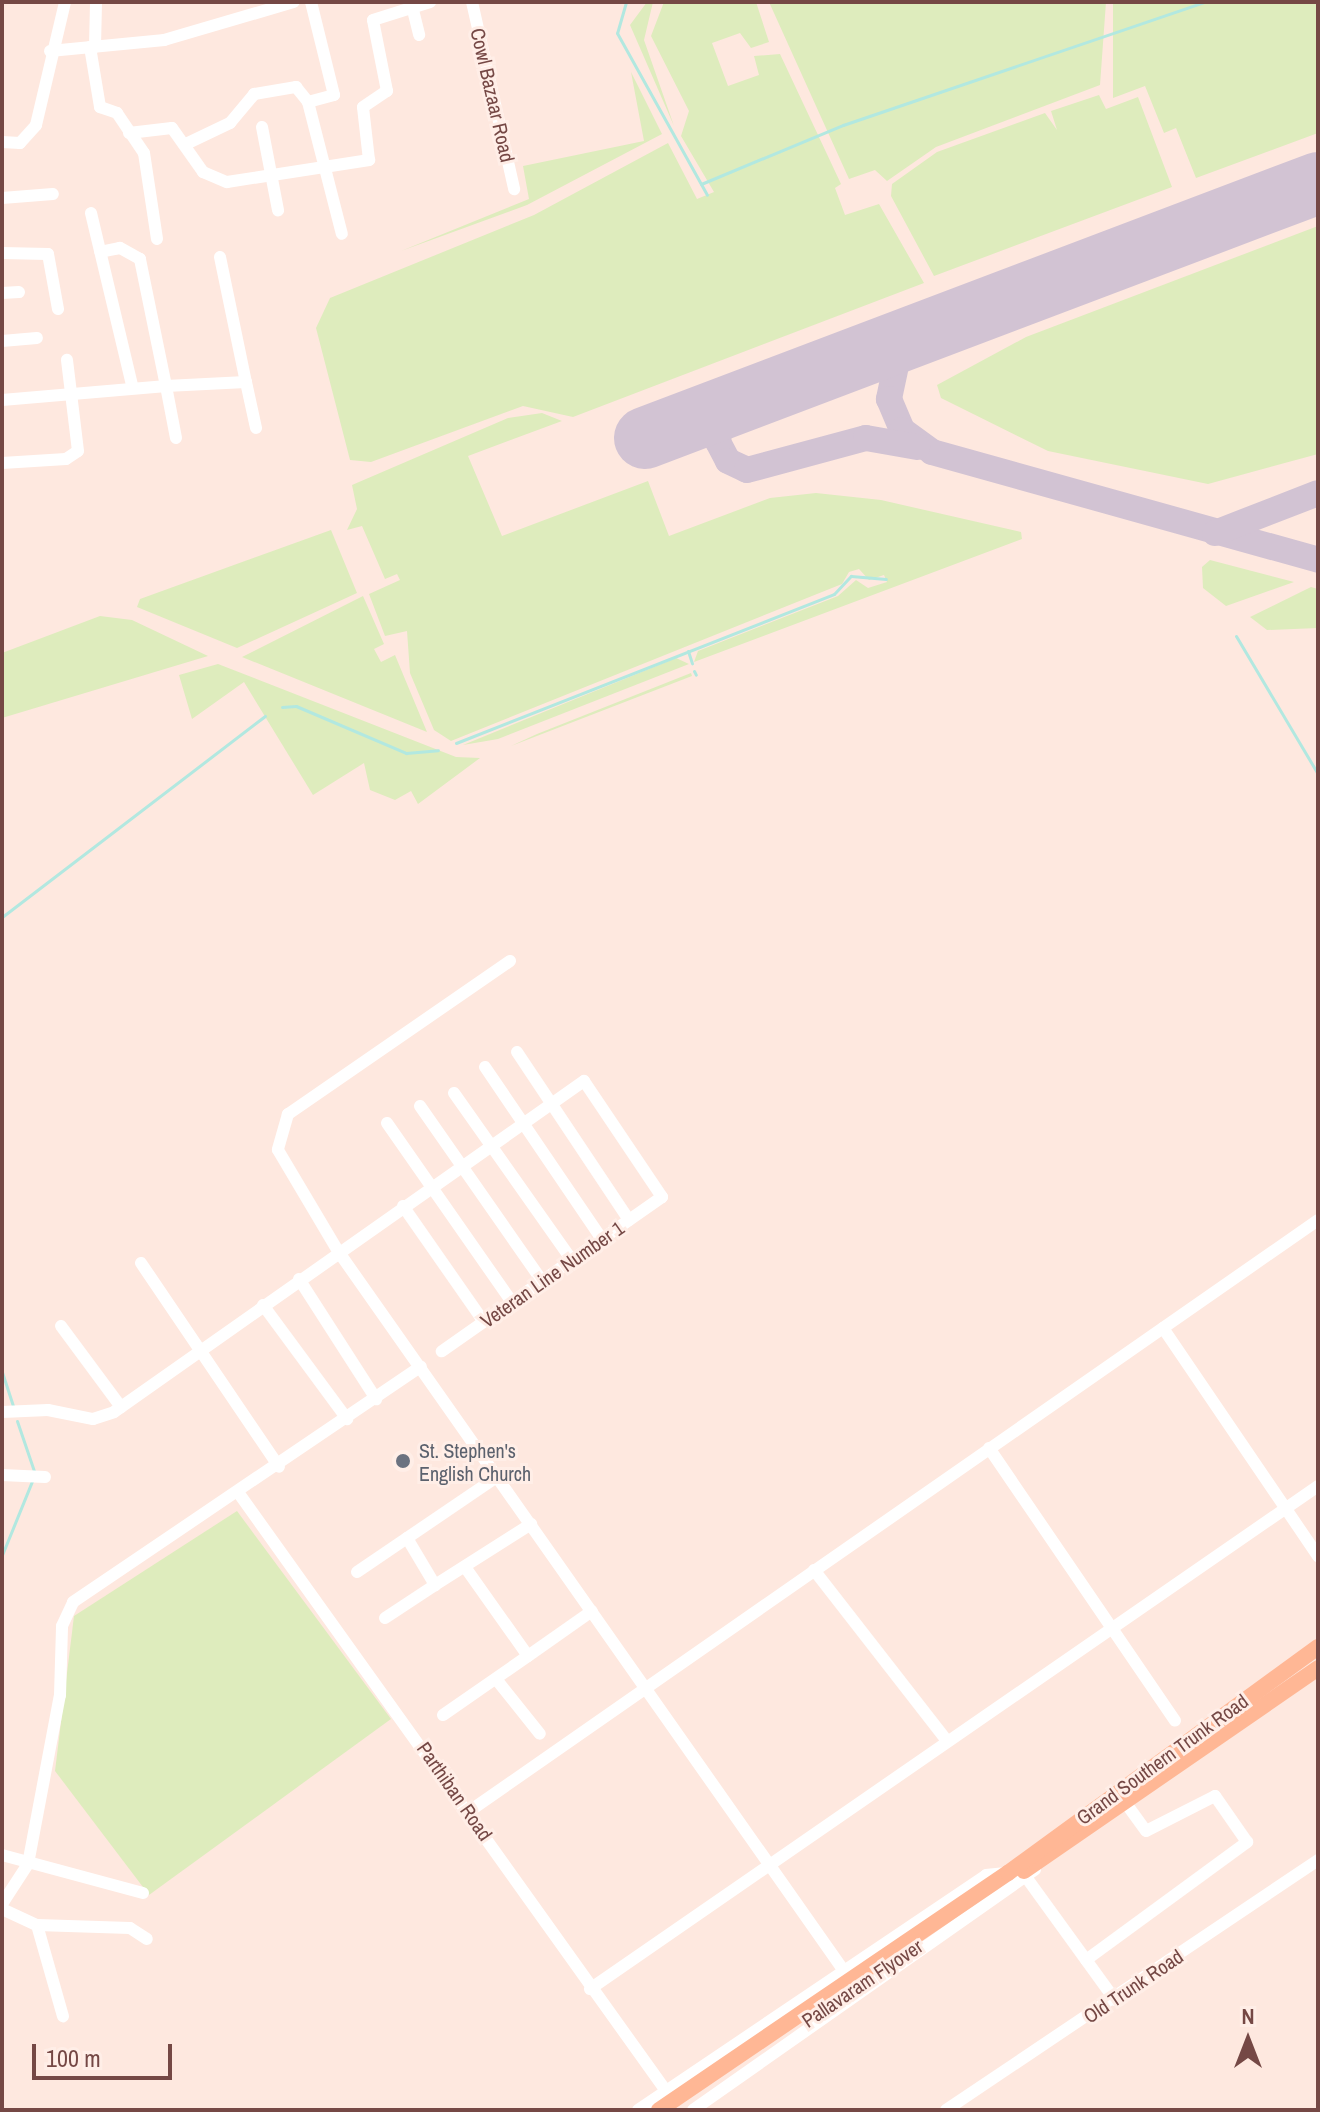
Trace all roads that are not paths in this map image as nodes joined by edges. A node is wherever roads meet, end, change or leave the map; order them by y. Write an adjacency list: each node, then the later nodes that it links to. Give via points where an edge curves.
1 (65, 2): 10 (street)
2 (96, 2): 9 (street)
3 (294, 2): 9 (street, via 164,40)
4 (311, 2): 11 (street, via 335,91)
5 (430, 2): 7 (street)
6 (472, 2): 18 (street, Cowl Bazaar Road)
7 (411, 4): 8 (street); 16 (street, via 373,20 387,91 363,107 371,158)
8 (419, 35)
9 (93, 47): 10 (street); 13 (street, via 100,107 117,113)
10 (50, 51): 14 (street, via 36,125 20,143)
11 (308, 102): 15 (street, via 296,87 254,94 230,123); 16 (street)
12 (262, 127): 17 (street)
13 (129, 133): 15 (street, via 163,124); 24 (street, via 144,153)
14 (2, 142)
15 (188, 143): 17 (street, via 211,176 227,182)
16 (328, 168): 17 (street); 23 (street)
17 (272, 178): 21 (street)
18 (514, 189)
19 (53, 194): 20 (street)
20 (2, 198)
21 (278, 210)
22 (91, 213): 25 (street)
23 (342, 234)
24 (157, 239)
25 (100, 252): 35 (street); 36 (street, via 120,248 140,259)
26 (2, 253): 30 (street, via 48,254)
27 (220, 257): 34 (street)
28 (19, 292): 29 (street)
29 (2, 293)
30 (58, 309)
31 (37, 338): 32 (street)
32 (2, 341)
33 (67, 360): 37 (street)
34 (246, 382): 36 (street); 39 (street)
35 (132, 385): 36 (street); 37 (street)
36 (166, 386): 40 (street)
37 (71, 394): 38 (street); 41 (street, via 78,451 66,459)
38 (2, 400)
39 (256, 428)
40 (176, 438)
41 (2, 463)
42 (510, 961): 57 (street, via 288,1114 278,1150)
43 (517, 1052): 46 (street)
44 (485, 1067): 49 (street)
45 (454, 1093): 50 (street)
46 (552, 1103): 49 (street); 54 (street); 54 (street, Veteran Line Number 1, via 584,1081 662,1197)
47 (420, 1106): 51 (street)
48 (387, 1123): 52 (street)
49 (522, 1123): 50 (street); 56 (street)
50 (492, 1146): 51 (street); 58 (street)
51 (461, 1165): 52 (street); 61 (street)
52 (432, 1186): 53 (street); 62 (street)
53 (403, 1206): 57 (street); 64 (street)
54 (629, 1220): 56 (street, Veteran Line Number 1)
55 (1318, 1220): 66 (street)
56 (602, 1239): 58 (street, Veteran Line Number 1)
57 (338, 1251): 60 (street); 69 (street)
58 (572, 1260): 61 (street, Veteran Line Number 1)
59 (141, 1263): 67 (street)
60 (299, 1279): 63 (street); 71 (street)
61 (542, 1281): 62 (street, Veteran Line Number 1)
62 (512, 1302): 64 (street, Veteran Line Number 1)
63 (263, 1305): 67 (street); 74 (street)
64 (484, 1322): 68 (street, Veteran Line Number 1)
65 (61, 1326): 72 (street)
66 (1163, 1328): 75 (street); 82 (street)
67 (204, 1349): 72 (street); 76 (street)
68 (442, 1351)
69 (421, 1366): 71 (street); 78 (street)
70 (2, 1397): 73 (street)
71 (376, 1399): 74 (street)
72 (121, 1407): 73 (street, via 93,1419)
73 (4, 1412)
74 (347, 1419): 76 (street)
75 (989, 1448): 87 (street); 92 (street)
76 (279, 1467): 81 (street)
77 (2, 1475): 79 (street)
78 (498, 1476): 83 (street); 84 (street)
79 (45, 1477)
80 (1318, 1486): 82 (street)
81 (240, 1495): 103 (street, Parthiban Road); 107 (street, via 66,1611 60,1695)
82 (1285, 1509): 85 (street); 92 (street)
83 (531, 1524): 86 (street); 90 (street)
84 (407, 1538): 88 (street); 89 (street)
85 (1318, 1556)
86 (465, 1567): 89 (street); 94 (street)
87 (814, 1570): 97 (street); 101 (street)
88 (357, 1572)
89 (435, 1585): 91 (street)
90 (592, 1611): 94 (street); 97 (street)
91 (385, 1618)
92 (1109, 1629): 99 (street); 101 (street)
93 (1318, 1647): 109 (main road, Grand Southern Trunk Road)
94 (528, 1656): 96 (street)
95 (1318, 1668): 102 (main road, Grand Southern Trunk Road)
96 (496, 1679): 98 (street); 100 (street)
97 (645, 1688): 103 (street); 108 (street)
98 (443, 1715)
99 (1175, 1721)
100 (540, 1734)
101 (947, 1741): 108 (street)
102 (1124, 1801): 105 (main road, Grand Southern Trunk Road); 116 (street, via 1146,1831 1215,1796 1247,1842)
103 (471, 1810): 118 (street, Parthiban Road)
104 (2, 1855): 107 (street)
105 (1050, 1858): 110 (street); 111 (main road, Pallavaram Flyover)
106 (1318, 1860): 119 (street, Old Trunk Road)
107 (28, 1864): 112 (street); 113 (street)
108 (765, 1866): 117 (street); 118 (street)
109 (1008, 1873): 111 (main road, Pallavaram Flyover); 117 (street, via 986,1875)
110 (1026, 1877): 116 (street); 125 (street)
111 (993, 1888): 123 (main road, Pallavaram Flyover); 124 (main road, Pallavaram Flyover)
112 (143, 1893)
113 (2, 1906): 114 (street)
114 (37, 1925): 115 (street, via 130,1928); 120 (street)
115 (147, 1939)
116 (1086, 1960): 119 (street)
117 (844, 1971): 121 (street)
118 (590, 1989): 121 (street, Parthiban Road)
119 (1115, 2000): 126 (street, Old Trunk Road)
120 (63, 2016)
121 (666, 2091): 122 (street)
122 (638, 2110)
123 (659, 2110)
124 (675, 2110)
125 (693, 2110)
126 (947, 2110)

